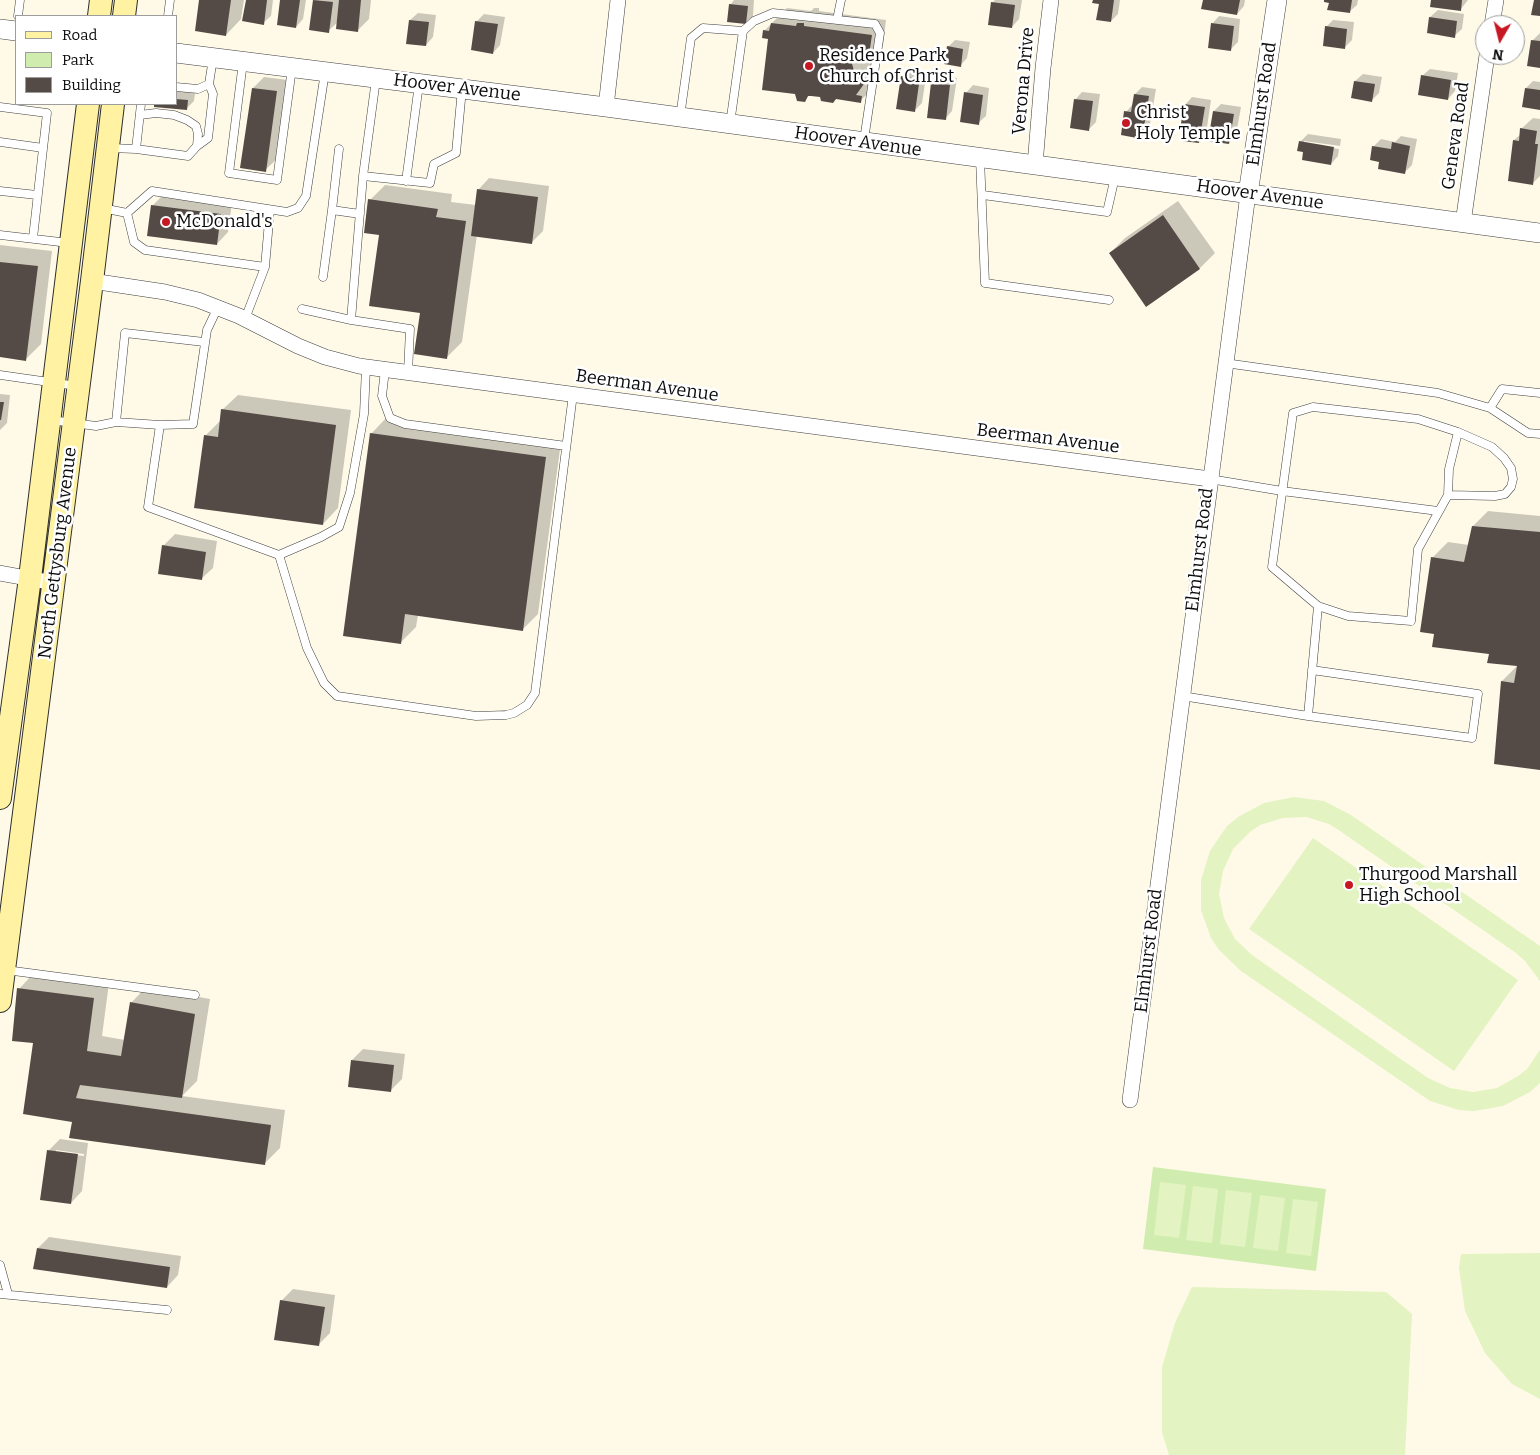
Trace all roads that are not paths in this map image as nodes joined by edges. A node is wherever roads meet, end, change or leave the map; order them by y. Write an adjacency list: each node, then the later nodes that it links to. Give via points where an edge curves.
1 (20, 0): 10 (lane)
2 (101, 0): 11 (main road)
3 (126, 0): 12 (main road)
4 (170, 0): 13 (lane)
5 (618, 0): 32 (street)
6 (841, 0): 15 (lane)
7 (1050, 0): 44 (street, Verona Drive)
8 (1276, 0): 49 (street, Elmhurst Road)
9 (1496, 0): 14 (street)
10 (16, 15)
11 (99, 15)
12 (124, 15)
13 (168, 15)
14 (1494, 15)
15 (837, 20): 16 (lane, via 772,13 754,20); 37 (lane, via 875,24 880,33)
16 (743, 31): 34 (lane, via 703,28 691,38); 35 (lane)
17 (178, 53): 18 (street, Hoover Avenue)
18 (213, 58): 19 (street, Hoover Avenue); 24 (lane)
19 (243, 62): 21 (street, Hoover Avenue); 21 (lane, via 230,173 277,180)
20 (1485, 65): 57 (street, Geneva Road)
21 (292, 68): 22 (street, Hoover Avenue)
22 (325, 72): 23 (street, Hoover Avenue); 53 (lane, via 306,196 298,208 287,212)
23 (376, 78): 25 (street, Hoover Avenue); 45 (lane)
24 (209, 84): 26 (lane, via 198,89); 38 (lane, via 213,94 208,138)
25 (420, 84): 27 (street, Hoover Avenue); 47 (lane)
26 (178, 87)
27 (462, 89): 32 (street, Hoover Avenue); 47 (lane, via 456,153 434,164 430,183)
28 (88, 105): 61 (main road, North Gettysburg Avenue)
29 (113, 105): 40 (main road, North Gettysburg Avenue)
30 (141, 105): 33 (lane)
31 (0, 107): 39 (lane, via 47,112)
32 (606, 107): 34 (street, Hoover Avenue)
33 (140, 115): 38 (lane, via 156,113 187,120 196,126); 41 (lane)
34 (680, 117): 35 (street, Hoover Avenue)
35 (730, 124): 37 (street, Hoover Avenue)
36 (0, 142): 39 (lane)
37 (864, 142): 43 (street, Hoover Avenue)
38 (197, 146): 41 (lane, via 188,156)
39 (43, 148): 51 (lane)
40 (108, 148): 41 (lane); 52 (main road, North Gettysburg Avenue)
41 (136, 149)
42 (339, 149): 54 (lane)
43 (980, 158): 44 (street, Hoover Avenue); 50 (lane)
44 (1035, 165): 46 (street, Hoover Avenue)
45 (363, 176): 47 (lane); 56 (lane)
46 (1115, 176): 49 (street, Hoover Avenue); 50 (lane, via 1106,212)
47 (406, 181)
48 (0, 191): 51 (lane)
49 (1248, 194): 57 (street, Hoover Avenue); 71 (street, Elmhurst Road)
50 (983, 195): 65 (lane, via 985,282)
51 (37, 196): 60 (lane)
52 (101, 208): 55 (lane); 64 (main road, North Gettysburg Avenue)
53 (270, 210): 55 (lane, via 152,191); 62 (lane)
54 (332, 210): 56 (lane); 63 (lane)
55 (127, 213): 62 (lane, via 134,242 145,250)
56 (360, 214): 69 (lane)
57 (1463, 223): 58 (street, Hoover Avenue)
58 (1540, 233)
59 (0, 235): 60 (lane)
60 (33, 238): 61 (lane)
61 (71, 243): 76 (main road, North Gettysburg Avenue)
62 (265, 267): 68 (lane)
63 (323, 277)
64 (92, 282): 66 (street, Beerman Avenue, via 165,292); 77 (main road, North Gettysburg Avenue)
65 (1109, 300)
66 (218, 307): 68 (street, Beerman Avenue); 70 (lane)
67 (302, 309): 69 (lane)
68 (245, 319): 72 (street, Beerman Avenue, via 325,358)
69 (351, 320): 74 (lane, via 410,329)
70 (204, 342): 82 (lane, via 125,333); 84 (lane, via 193,424)
71 (1225, 363): 80 (lane, via 1438,393); 88 (street, Elmhurst Road)
72 (366, 367): 73 (street, Beerman Avenue); 92 (lane, via 362,424 350,492 339,527)
73 (385, 370): 74 (street, Beerman Avenue); 87 (lane, via 382,396 390,418 405,424)
74 (408, 373): 79 (street, Beerman Avenue)
75 (0, 375): 76 (lane)
76 (54, 383): 77 (lane); 81 (main road, North Gettysburg Avenue)
77 (79, 387): 83 (main road, North Gettysburg Avenue)
78 (1540, 393): 80 (lane, via 1502,389)
79 (573, 394): 87 (lane); 88 (street, Beerman Avenue)
80 (1490, 408): 86 (lane, via 1528,433)
81 (49, 420): 83 (lane); 94 (main road, North Gettysburg Avenue)
82 (116, 422): 83 (lane, via 96,426); 84 (lane)
83 (74, 423): 95 (main road, North Gettysburg Avenue)
84 (160, 425): 92 (lane, via 148,507)
85 (1458, 432): 89 (lane, via 1418,420 1313,407 1293,413); 90 (lane, via 1449,469); 90 (lane, via 1492,448 1504,458 1513,479 1505,494)
86 (1540, 434)
87 (566, 446): 92 (lane, via 535,693 527,705 514,713 476,716 337,696 324,683 307,648)
88 (1210, 479): 89 (lane); 98 (street, Elmhurst Road)
89 (1282, 491): 91 (lane); 96 (lane, via 1272,567)
90 (1448, 494): 91 (lane)
91 (1438, 511): 96 (lane, via 1418,549 1410,621 1348,616)
92 (278, 555)
93 (0, 573): 94 (street)
94 (30, 578): 95 (street); 100 (main road, North Gettysburg Avenue)
95 (54, 583): 101 (main road, North Gettysburg Avenue)
96 (1318, 606): 97 (lane)
97 (1312, 670): 99 (lane); 99 (lane, via 1478,694 1472,738)
98 (1181, 696): 99 (lane); 104 (street, Elmhurst Road)
99 (1308, 716)
100 (0, 798)
101 (4, 970): 102 (lane); 103 (main road, North Gettysburg Avenue)
102 (195, 994)
103 (0, 1002)
104 (1130, 1100)
105 (0, 1265): 106 (lane)
106 (4, 1294): 107 (lane)
107 (166, 1310)

